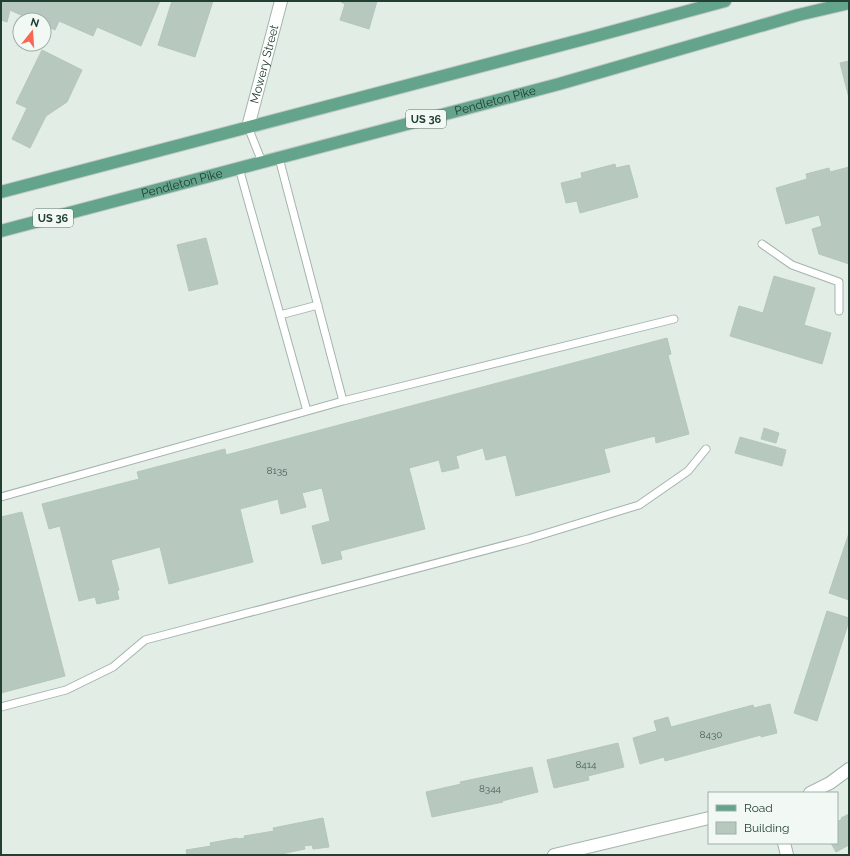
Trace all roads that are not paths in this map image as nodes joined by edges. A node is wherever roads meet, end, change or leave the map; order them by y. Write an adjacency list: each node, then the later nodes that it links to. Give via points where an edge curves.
1 (281, 1): 4 (street, Mowery Street)
2 (725, 1): 4 (main road)
3 (849, 3): 5 (main road, Pendleton Pike / US 36, via 798,15 559,84)
4 (248, 127): 6 (lane); 8 (main road)
5 (279, 158): 6 (main road, Pendleton Pike / US 36); 11 (lane)
6 (262, 162): 7 (main road, Pendleton Pike / US 36)
7 (240, 168): 9 (main road, Pendleton Pike / US 36); 13 (lane)
8 (1, 192)
9 (1, 231)
10 (762, 244): 12 (lane, via 792,265 839,282)
11 (318, 305): 13 (lane); 15 (lane)
12 (839, 311)
13 (280, 315): 16 (lane)
14 (674, 319): 15 (lane)
15 (343, 401): 16 (lane)
16 (307, 411): 18 (lane)
17 (706, 449): 19 (lane, via 688,471 639,505 528,539 145,640 113,667 66,690)
18 (1, 497)
19 (1, 707)
20 (849, 769): 21 (street)
21 (812, 792)
22 (708, 818): 24 (street)
23 (784, 844): 25 (street)
24 (559, 854)
25 (787, 855)

